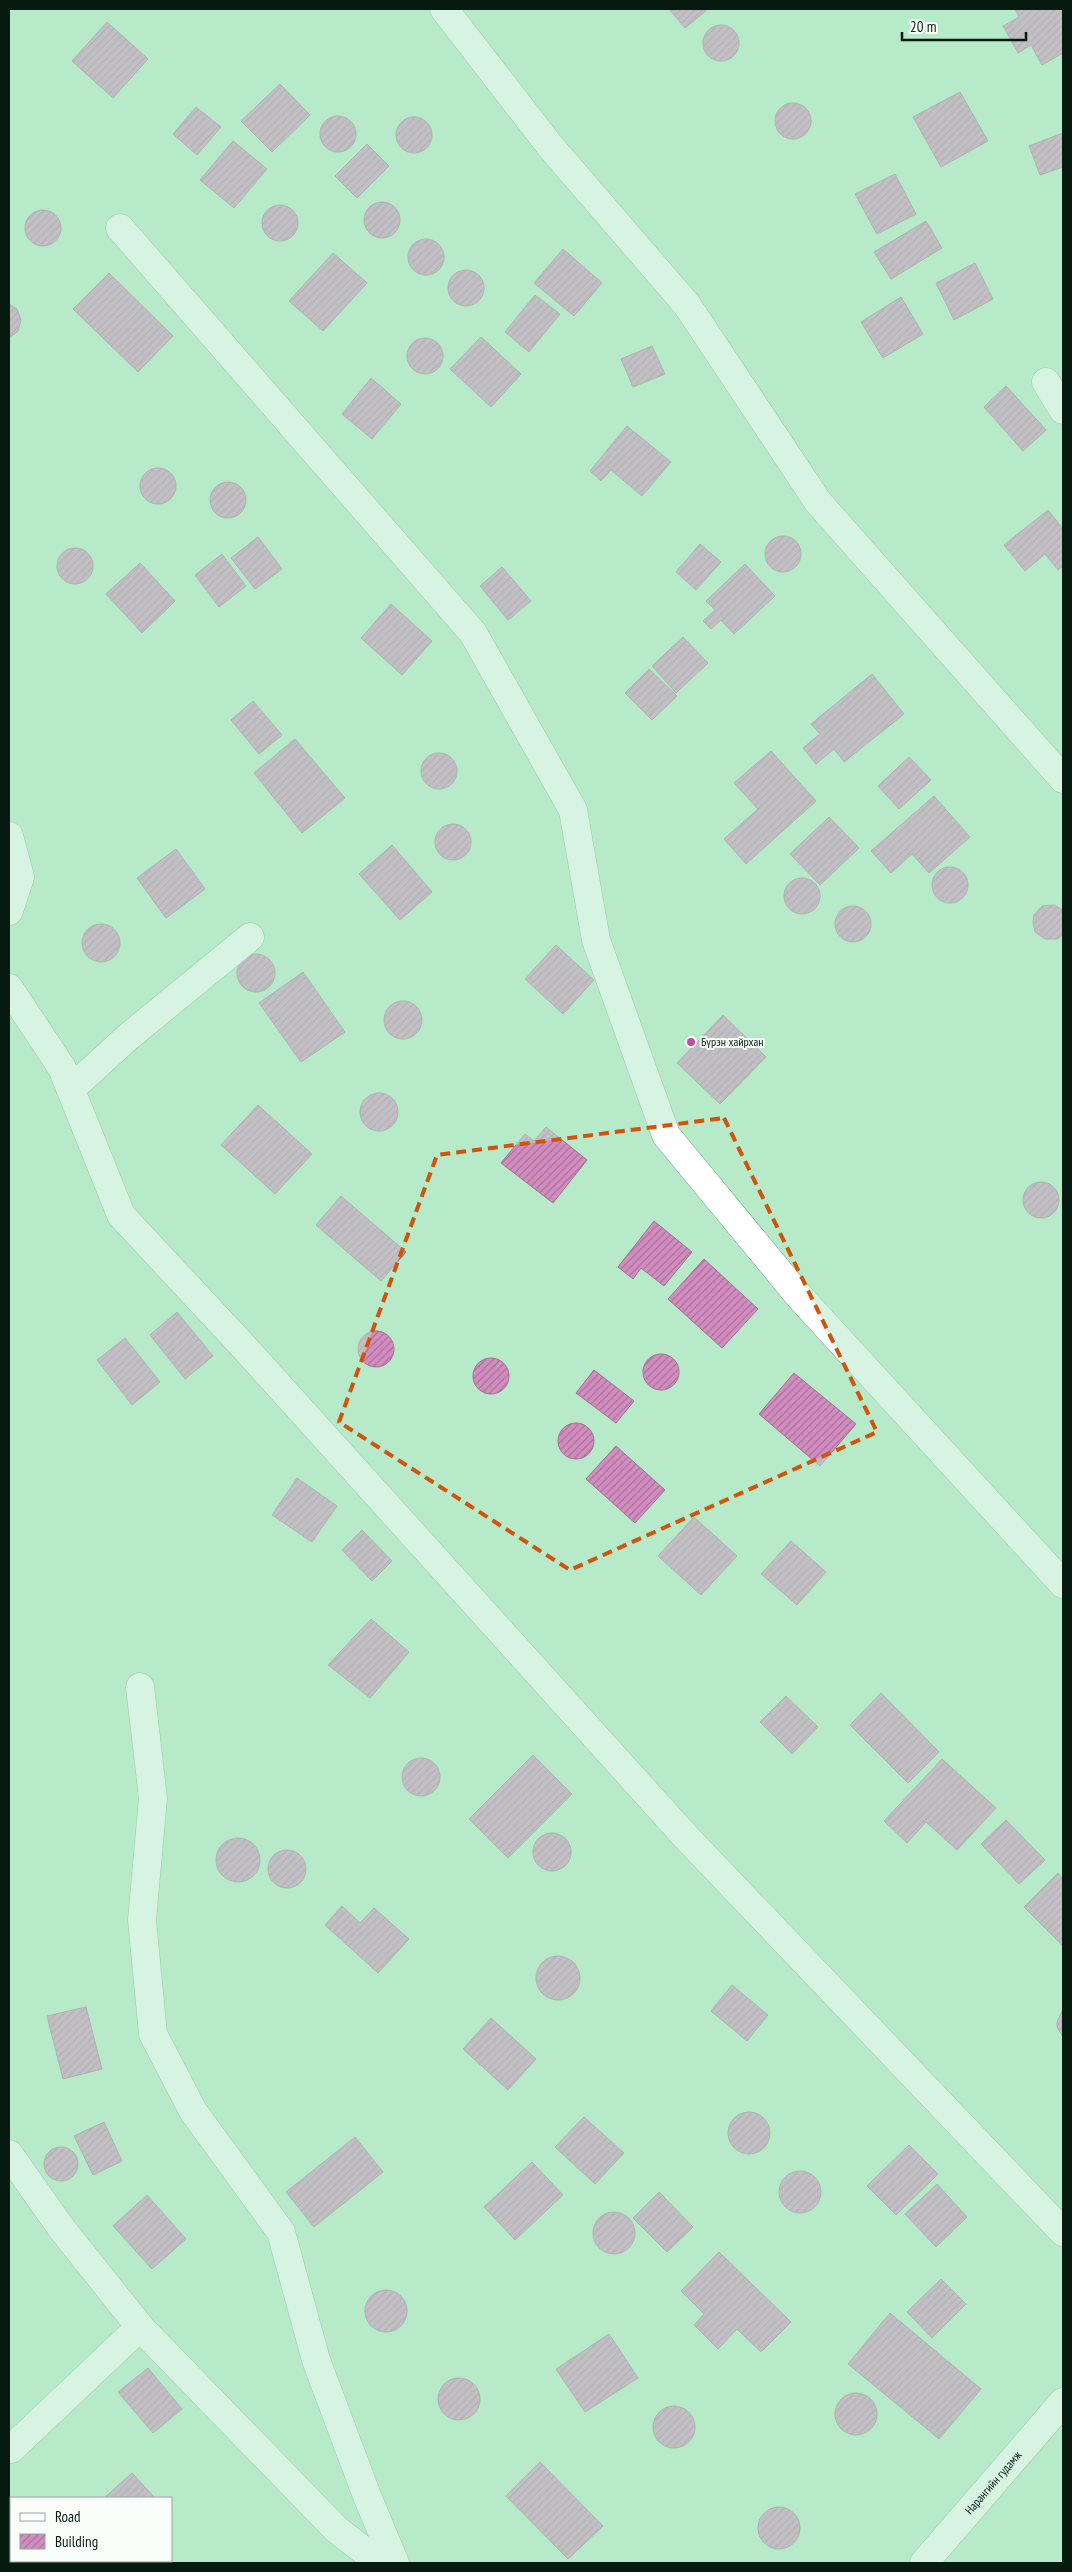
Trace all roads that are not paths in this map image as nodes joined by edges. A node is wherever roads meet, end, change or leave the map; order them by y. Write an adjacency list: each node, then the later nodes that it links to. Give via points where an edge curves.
1 (444, 9): 5 (street, via 550,146 686,305 818,502)
2 (120, 228): 11 (street, via 473,633 573,810 596,940 666,1134 799,1296)
3 (1046, 382): 4 (street)
4 (1063, 410)
5 (1063, 779)
6 (9, 836): 7 (street, via 20,878)
7 (9, 911)
8 (250, 937): 10 (street)
9 (9, 988): 10 (street, via 62,1068)
10 (71, 1088): 14 (street, via 121,1215 686,1837)
11 (1063, 1584)
12 (140, 1687): 19 (street, via 153,1798 142,1920 153,2034 193,2112 281,2232 316,2360)
13 (9, 2154): 15 (street, via 62,2230)
14 (1063, 2232)
15 (140, 2327): 17 (street); 18 (street, via 337,2530)
16 (1063, 2402): 20 (street, Нарангийн гудамж)
17 (11, 2449)
18 (380, 2563)
19 (395, 2563)
20 (924, 2563)

